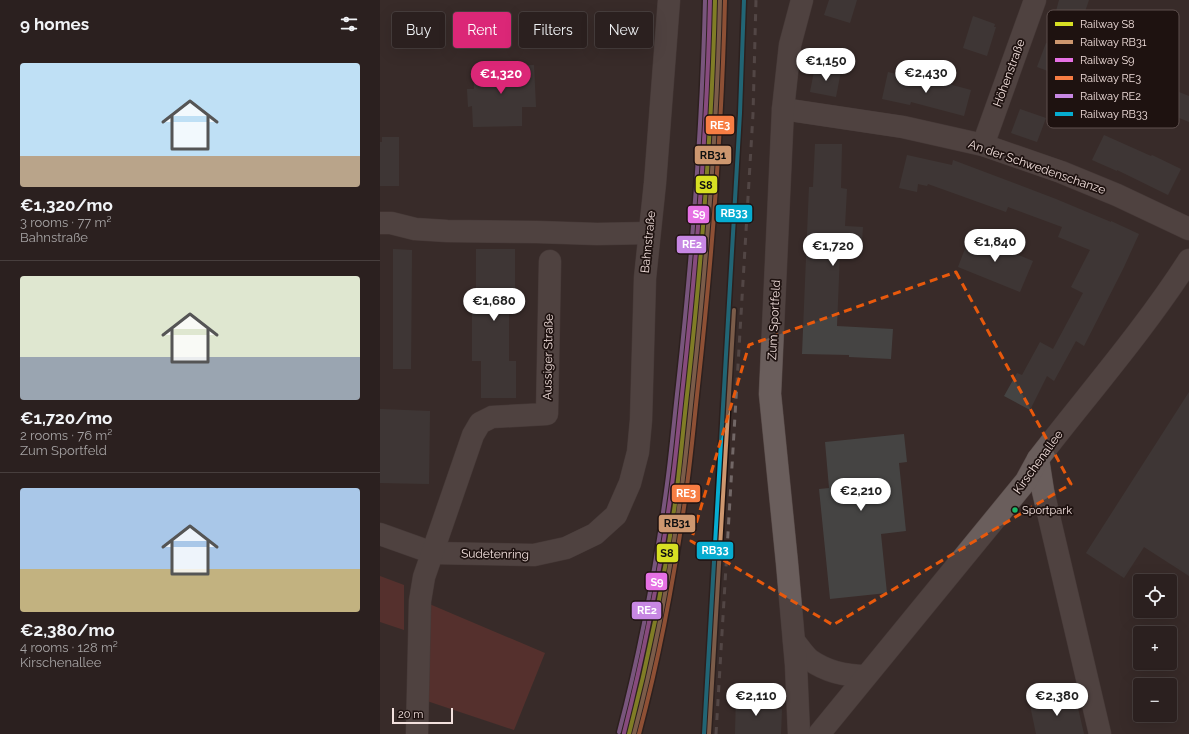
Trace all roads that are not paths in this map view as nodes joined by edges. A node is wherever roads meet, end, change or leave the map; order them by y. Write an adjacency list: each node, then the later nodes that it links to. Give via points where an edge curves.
1 (669, 0): 8 (street, Bahnstraße)
2 (802, 0): 4 (street, Zum Sportfeld, via 790,44)
3 (1035, 0): 5 (street, Höhenstraße)
4 (783, 109): 5 (street, An der Schwedenschanze, via 903,127); 15 (street, Zum Sportfeld, via 770,394)
5 (983, 145): 7 (street, An der Schwedenschanze, via 1061,172)
6 (380, 223): 8 (street, via 447,231)
7 (1189, 229)
8 (649, 233): 12 (street, Bahnstraße, via 644,278 641,420 638,452)
9 (1189, 260): 11 (street, Kirschenallee, via 1145,323)
10 (550, 261): 14 (street, Aussiger Straße, via 548,414 492,417 480,423 473,435)
11 (1038, 459): 16 (street, Kirschenallee, via 1026,481); 20 (street, via 1042,491)
12 (630, 484): 14 (street, Sudetenring, via 616,516 595,534 566,548 534,555)
13 (380, 534): 14 (street, Sudetenring)
14 (433, 552): 17 (street, via 424,577 420,601)
15 (794, 641): 16 (street, via 810,660 824,668 836,673); 18 (street, Zum Sportfeld)
16 (866, 676): 19 (street, Kirschenallee)
17 (417, 734)
18 (799, 734)
19 (819, 734)
20 (1100, 734)

